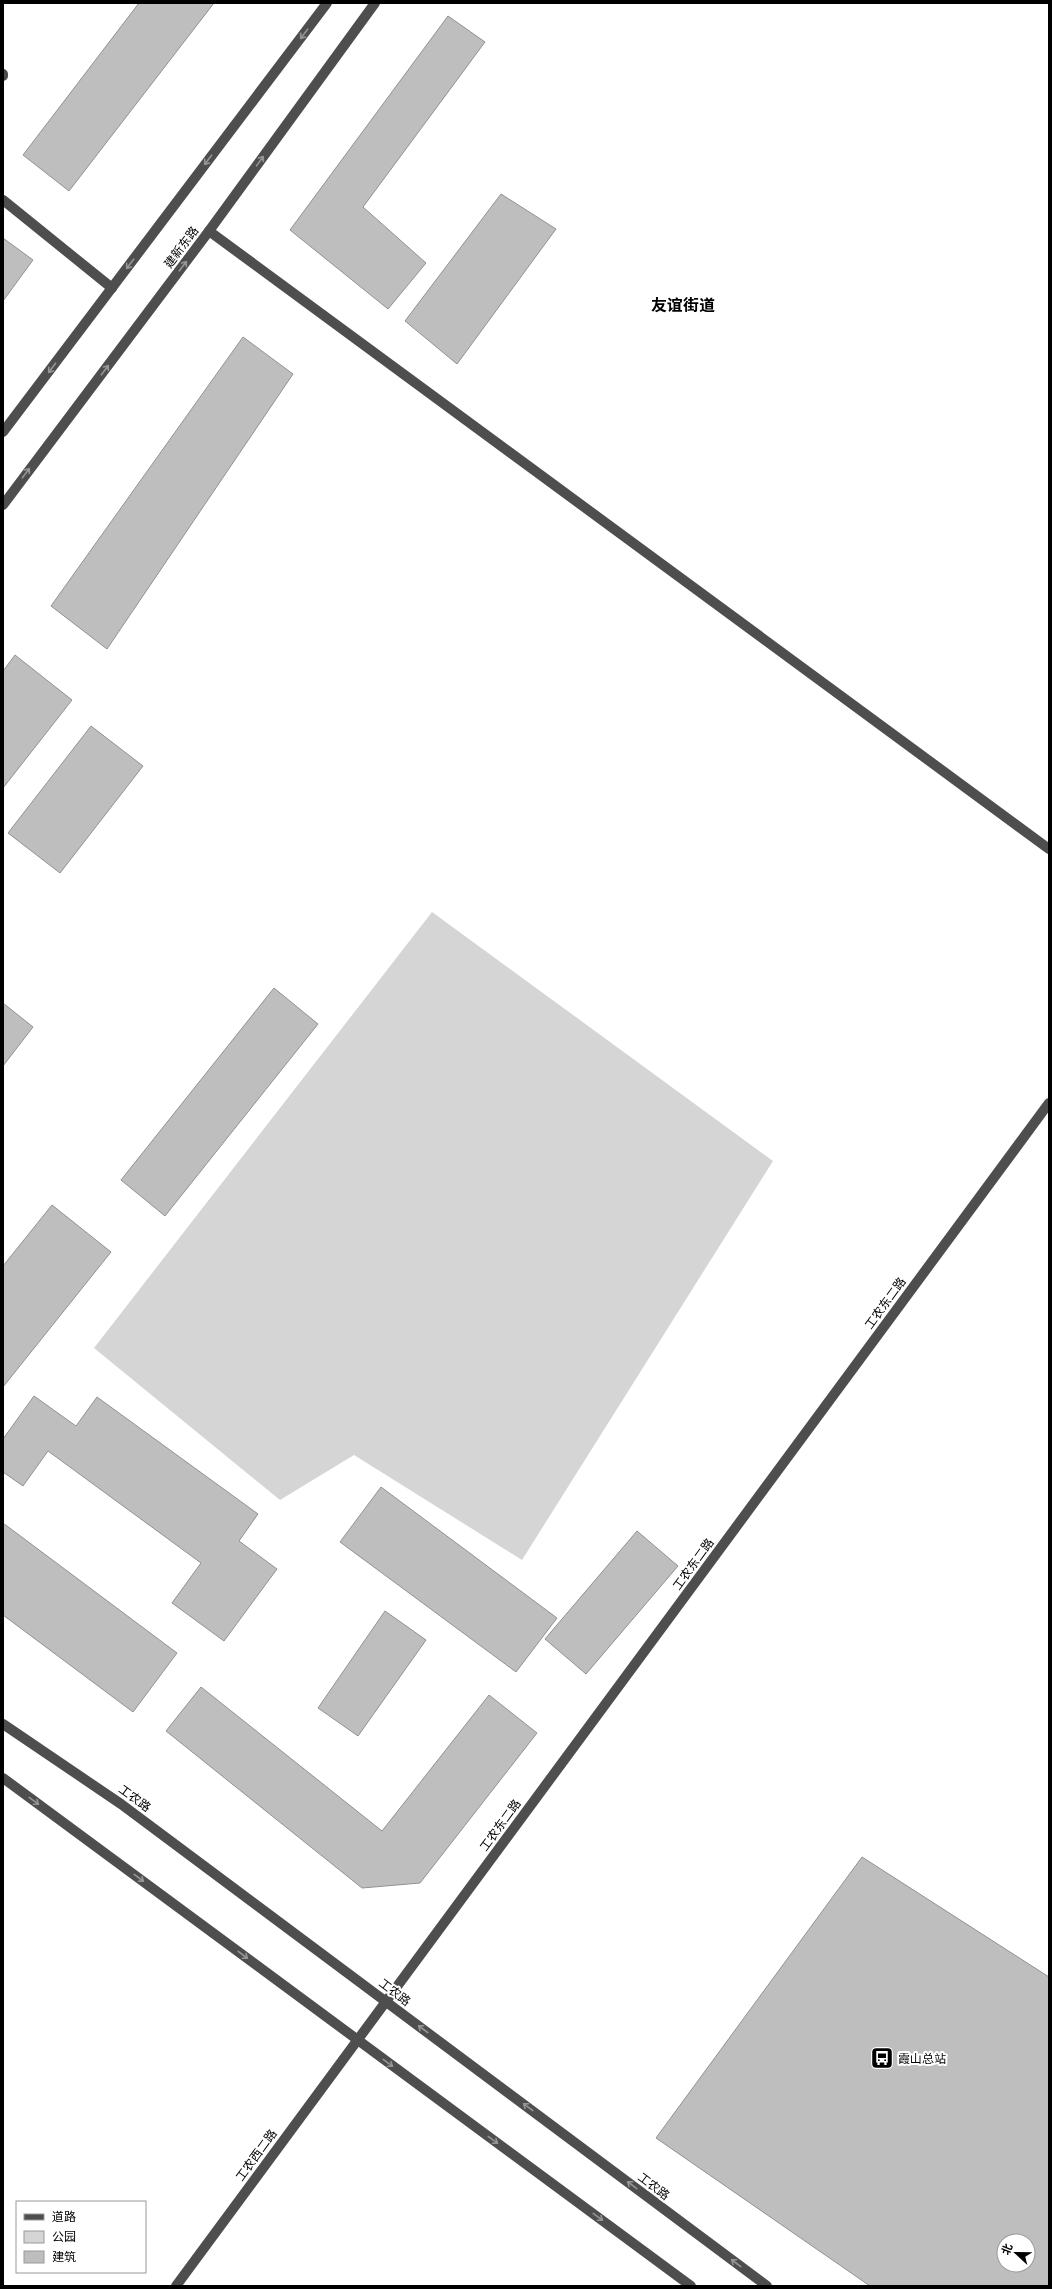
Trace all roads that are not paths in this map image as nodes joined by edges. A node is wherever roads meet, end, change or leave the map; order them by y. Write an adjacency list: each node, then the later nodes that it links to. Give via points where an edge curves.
1 (327, 3): 5 (street, one-way to 5)
2 (375, 3): 4 (street, 建新东路, one-way to 2)
3 (3, 200): 5 (street)
4 (209, 232): 7 (street, 建新东路, one-way to 4); 8 (street)
5 (112, 288): 6 (street, one-way to 6)
6 (3, 432)
7 (3, 505)
8 (1049, 849)
9 (1049, 1103): 12 (street, 工农东二路)
10 (3, 1724): 12 (street, 工农路, via 121,1804)
11 (3, 1778): 13 (street, one-way to 13)
12 (386, 2002): 13 (street, 工农东二路); 16 (street, 工农路, one-way to 12)
13 (357, 2040): 14 (street, 工农西二路); 15 (street, one-way to 15)
14 (176, 2286)
15 (691, 2286)
16 (767, 2286)

